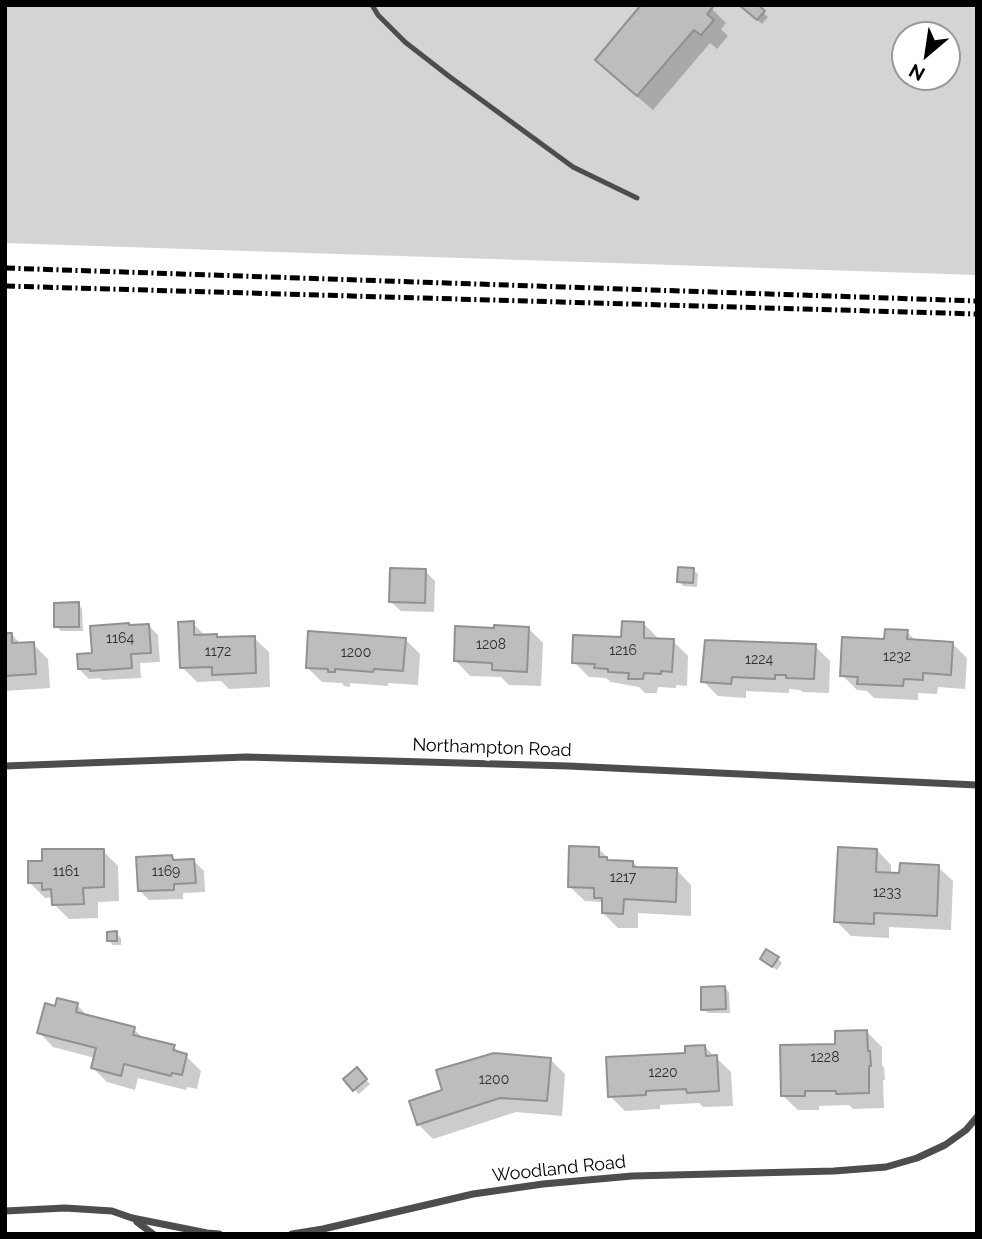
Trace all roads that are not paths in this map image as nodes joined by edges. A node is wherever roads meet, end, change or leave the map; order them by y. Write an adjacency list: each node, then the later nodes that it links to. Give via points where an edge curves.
1 (372, 5): 2 (lane, via 405,42 461,86 573,167)
2 (637, 198)
3 (5, 766): 4 (street, Northampton Road, via 260,758 541,765)
4 (977, 785)
5 (977, 1117): 10 (street, Woodland Road, via 946,1145 886,1167 632,1176 543,1184 473,1194)
6 (5, 1211): 7 (street, via 65,1208 112,1211)
7 (132, 1218): 8 (street); 9 (street)
8 (153, 1234)
9 (219, 1234)
10 (292, 1234)

